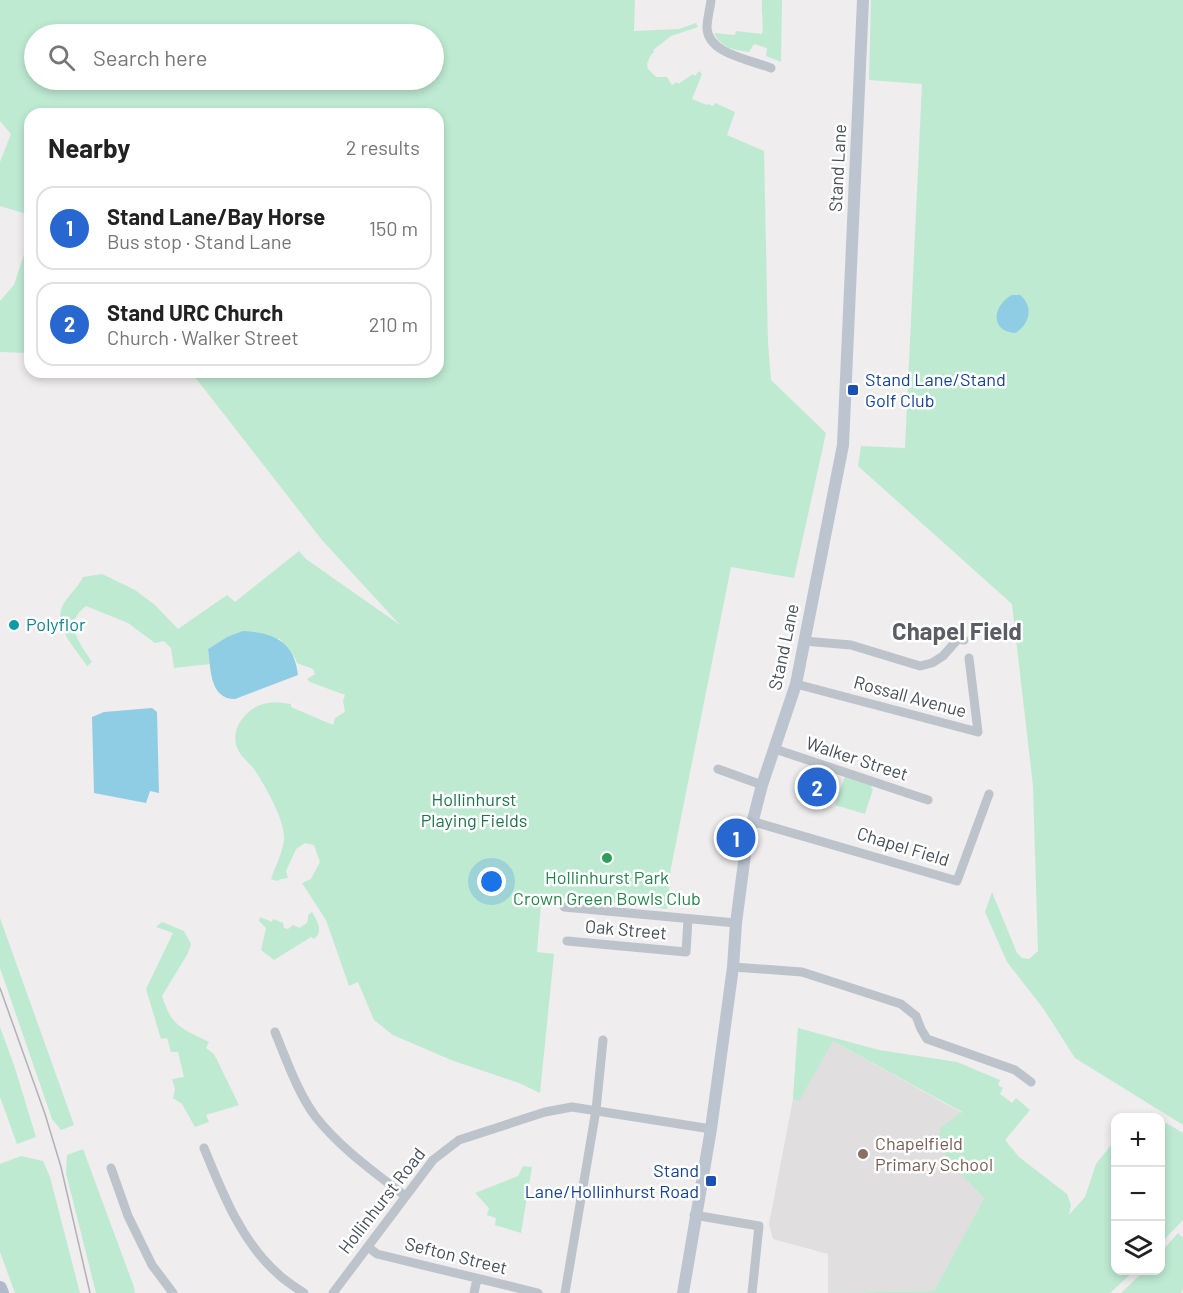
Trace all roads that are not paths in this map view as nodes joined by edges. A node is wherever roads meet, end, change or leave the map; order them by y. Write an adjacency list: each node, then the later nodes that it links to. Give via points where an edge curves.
1 (711, 0): 4 (street, via 707,26 712,42 719,49)
2 (863, 0): 7 (street, Stand Lane, via 843,445)
3 (760, 51): 4 (street)
4 (756, 62): 5 (street)
5 (771, 68)
6 (964, 640): 7 (street, via 958,639 944,656 920,666 851,645)
7 (804, 641): 9 (street, Stand Lane)
8 (969, 658): 9 (street, Rossall Avenue, via 978,732)
9 (796, 684): 10 (street, Stand Lane)
10 (775, 749): 12 (street, Stand Lane); 14 (street, Walker Street)
11 (718, 770): 12 (street)
12 (762, 785): 15 (street, Stand Lane)
13 (989, 794): 15 (street, Chapel Field, via 957,881)
14 (928, 800)
15 (751, 821): 18 (street, Stand Lane)
16 (564, 907): 17 (street)
17 (688, 919): 18 (street); 19 (street, Oak Street, via 686,952)
18 (736, 923): 20 (street, Stand Lane)
19 (567, 941)
20 (733, 967): 23 (street, via 802,972 901,1004 916,1016 927,1038 1015,1070); 25 (street, Stand Lane)
21 (275, 1032): 28 (street, via 314,1114 347,1151)
22 (603, 1040): 24 (street)
23 (1031, 1082)
24 (596, 1110): 25 (street, Hollinhurst Road); 28 (street, Hollinhurst Road, via 572,1107 545,1112 459,1140 433,1160); 39 (street)
25 (711, 1129): 29 (street, Stand Lane)
26 (204, 1148): 35 (street, via 223,1194 256,1251)
27 (111, 1167): 34 (street, via 148,1268)
28 (405, 1196): 30 (street, Hollinhurst Road)
29 (694, 1215): 40 (street, Stand Lane); 41 (street, via 759,1226)
30 (368, 1247): 31 (street, Sefton Street, via 377,1254); 36 (street, Hollinhurst Road)
31 (477, 1279): 37 (street); 38 (street, Sefton Street)
32 (0, 1288): 33 (main road)
33 (2, 1293)
34 (173, 1293)
35 (304, 1293)
36 (333, 1293)
37 (474, 1293)
38 (538, 1293)
39 (565, 1293)
40 (683, 1293)
41 (752, 1293)

